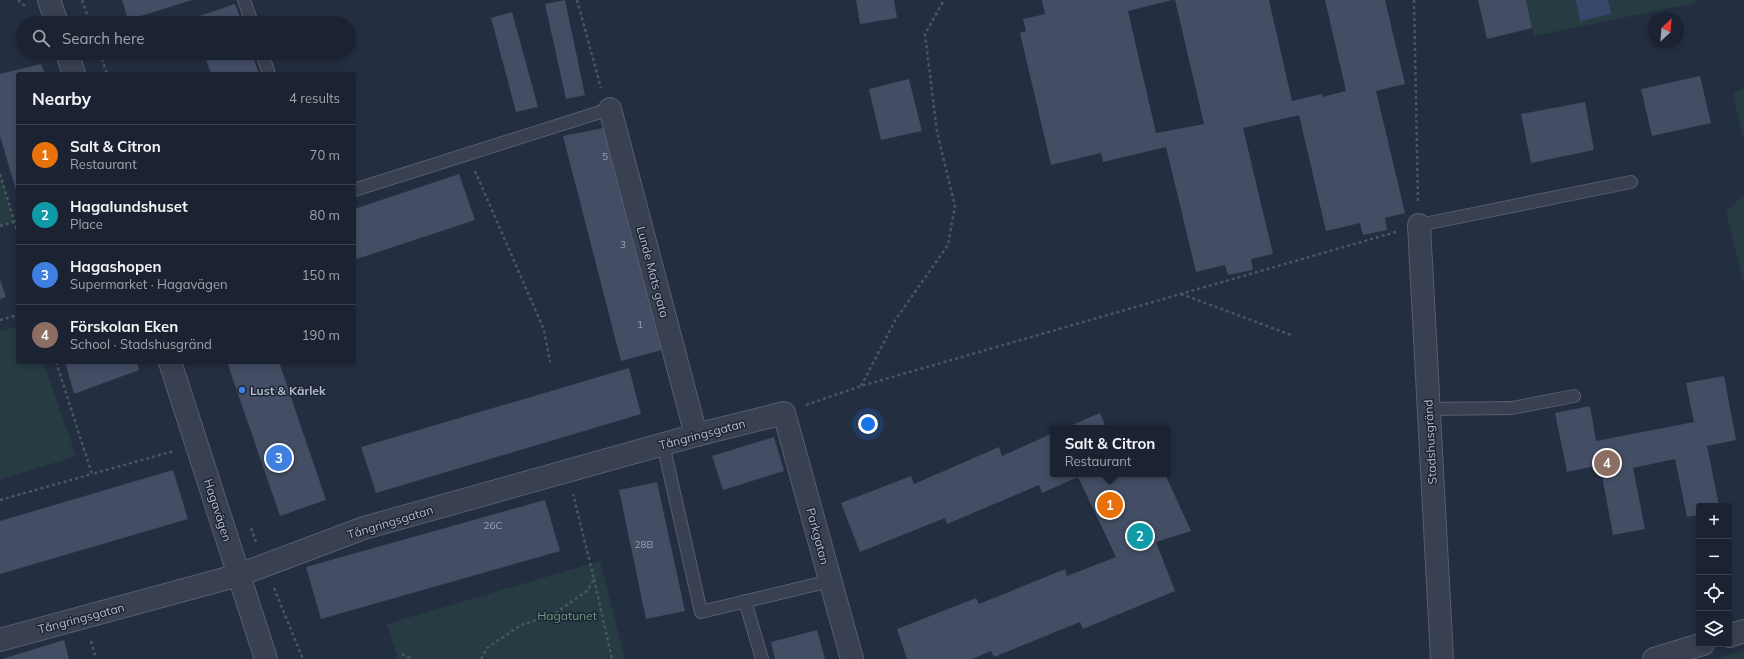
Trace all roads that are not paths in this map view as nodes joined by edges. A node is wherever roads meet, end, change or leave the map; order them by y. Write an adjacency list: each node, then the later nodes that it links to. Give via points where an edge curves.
1 (49, 0): 3 (street)
2 (244, 0): 4 (lane)
3 (55, 16)
4 (250, 16)
5 (69, 60): 7 (street)
6 (264, 60): 8 (lane)
7 (73, 72)
8 (268, 72)
9 (610, 110): 11 (lane); 17 (street, Lunde Mats gata)
10 (1631, 182): 12 (lane)
11 (356, 189)
12 (1419, 225): 15 (street, Stadshusgränd)
13 (171, 364): 19 (street, Hagavägen)
14 (1574, 396): 15 (lane, via 1512,408)
15 (1428, 409): 29 (street, Stadshusgränd)
16 (784, 413): 17 (street, Tångringsgatan); 20 (street, Parkgatan)
17 (696, 435): 18 (street, Tångringsgatan)
18 (663, 444): 19 (street, Tångringsgatan, via 364,528); 21 (lane, via 700,612)
19 (239, 575): 24 (street, Tångringsgatan); 26 (street, Hagavägen)
20 (830, 581): 21 (lane); 28 (street, Parkgatan)
21 (745, 601): 27 (lane)
22 (1744, 631): 23 (street)
23 (1732, 635)
24 (0, 640)
25 (1696, 646): 30 (street)
26 (266, 659)
27 (762, 659)
28 (852, 659)
29 (1442, 659)
30 (1654, 659)

